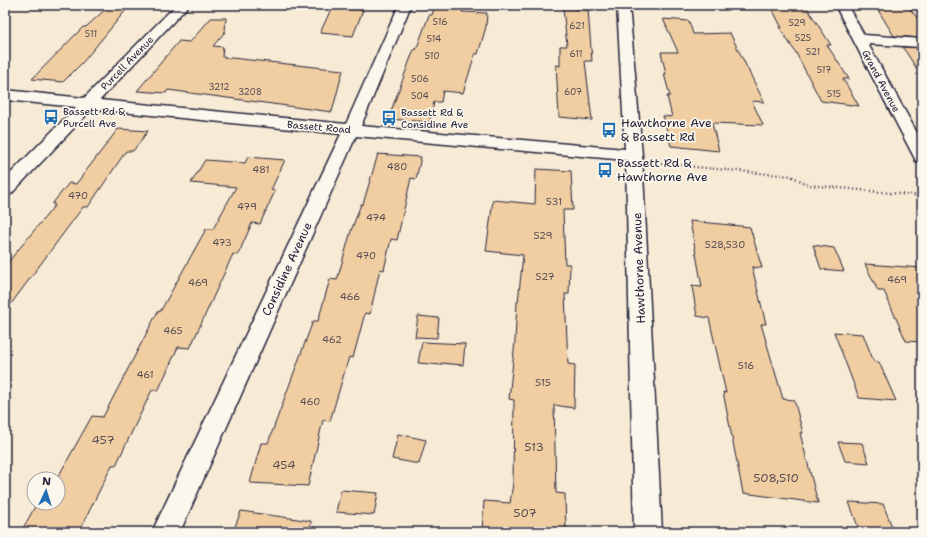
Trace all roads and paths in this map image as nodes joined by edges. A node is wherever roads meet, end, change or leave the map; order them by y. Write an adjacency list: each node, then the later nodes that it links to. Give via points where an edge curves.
1 (182, 5): 8 (street, Purcell Avenue)
2 (405, 5): 9 (street, Considine Avenue)
3 (623, 5): 11 (street, Hawthorne Avenue)
4 (841, 5): 5 (street, Grand Avenue)
5 (859, 39): 6 (street); 10 (street, Grand Avenue)
6 (922, 43)
7 (5, 95): 8 (street, Bassett Road)
8 (87, 105): 9 (street, Bassett Road); 12 (street, Purcell Avenue)
9 (350, 130): 11 (street, Bassett Road); 14 (street, Considine Avenue)
10 (922, 157)
11 (643, 159): 13 (path, via 791,176 809,186); 15 (street, Hawthorne Avenue)
12 (5, 190)
13 (922, 196)
14 (166, 532)
15 (648, 532)

